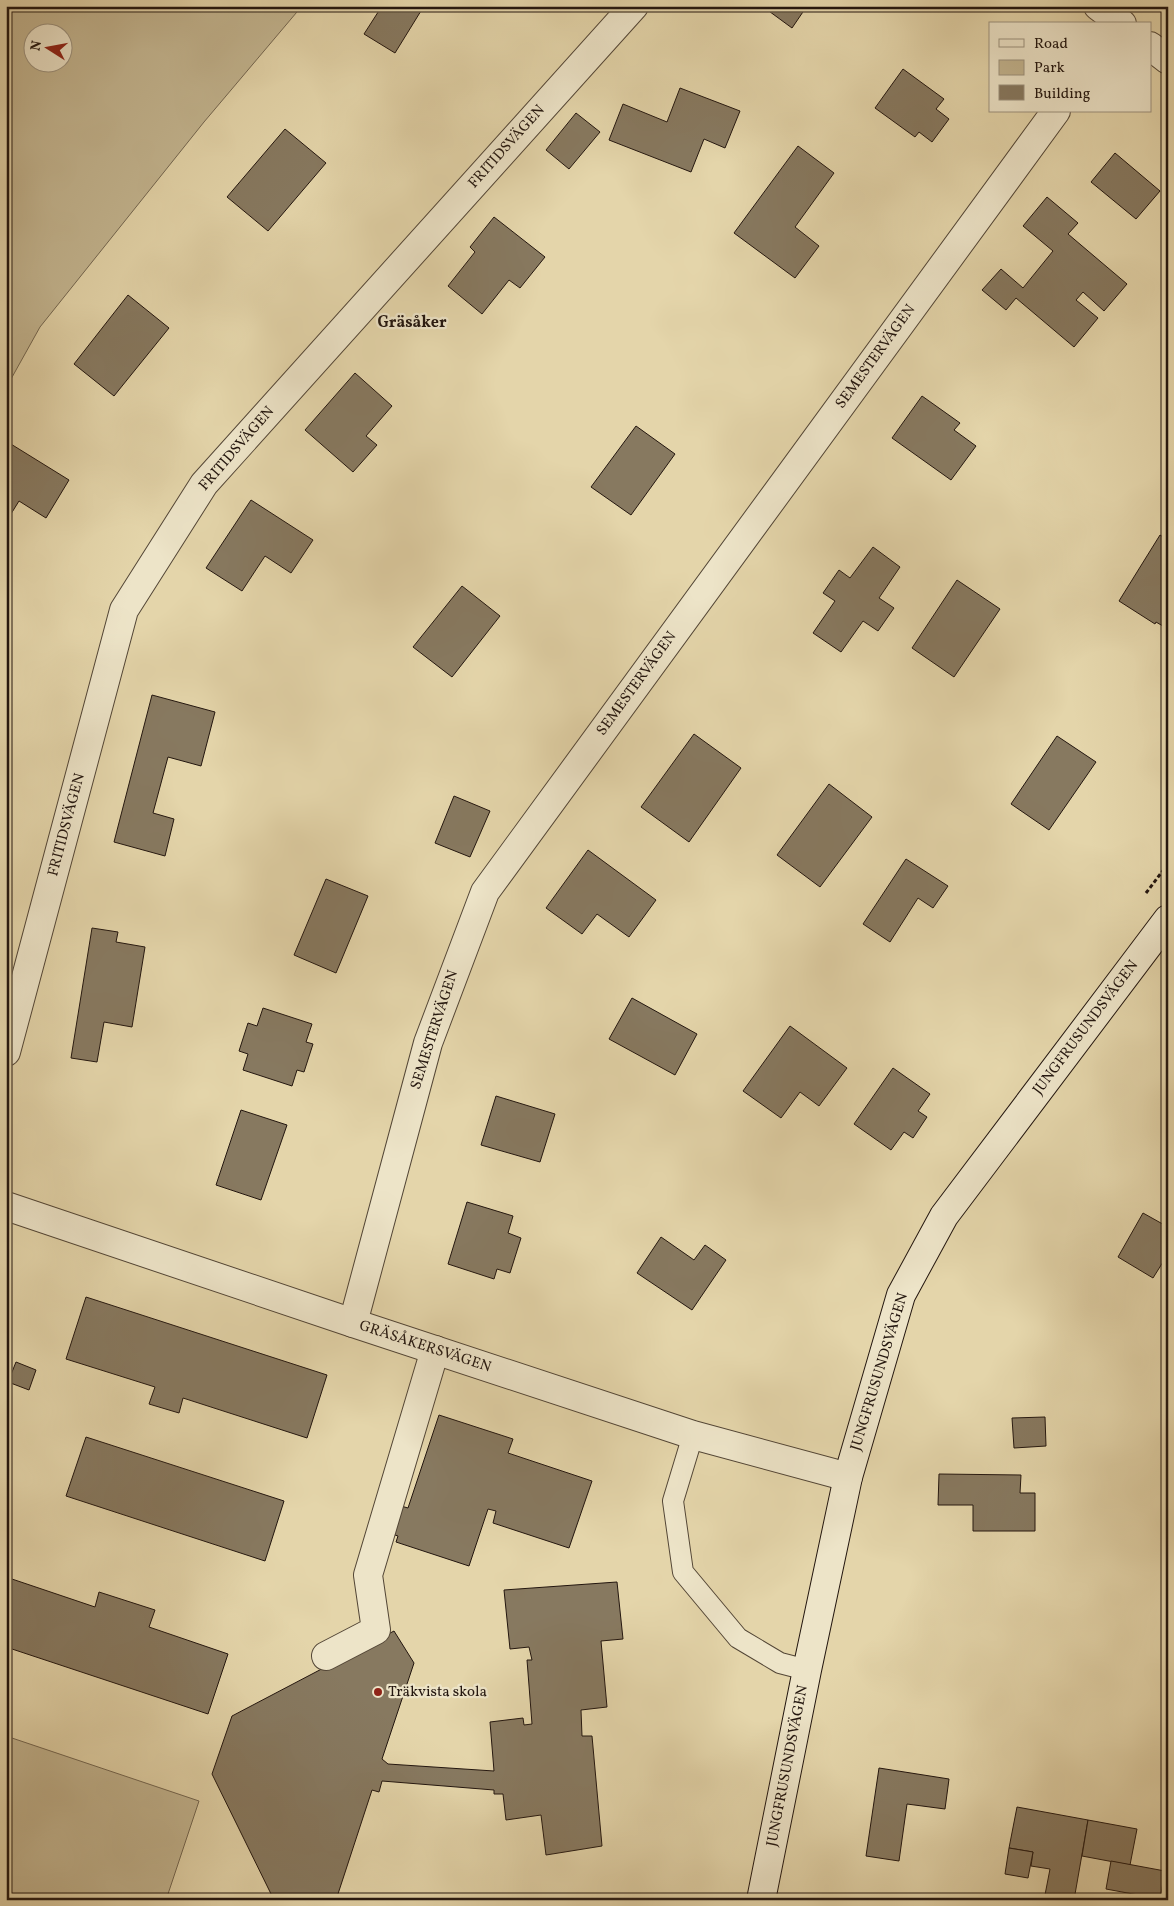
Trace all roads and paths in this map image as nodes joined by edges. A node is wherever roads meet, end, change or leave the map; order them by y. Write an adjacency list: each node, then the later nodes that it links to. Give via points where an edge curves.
1 (634, 6): 8 (street, FRITIDSVÄGEN, via 204,484 124,610)
2 (1098, 6): 3 (street)
3 (1120, 22)
4 (1152, 48): 5 (street)
5 (1168, 60)
6 (1055, 112): 10 (street, SEMESTERVÄGEN, via 485,892 428,1043)
7 (1168, 919): 13 (street, JUNGFRUSUNDSVÄGEN, via 944,1216 901,1295)
8 (6, 1052)
9 (6, 1206): 10 (street, GRÄSÅKERSVÄGEN)
10 (353, 1323): 11 (street, GRÄSÅKERSVÄGEN)
11 (436, 1350): 12 (street, GRÄSÅKERSVÄGEN); 14 (street, via 368,1575 376,1630)
12 (693, 1436): 13 (street, GRÄSÅKERSVÄGEN); 15 (lane, via 673,1501 683,1572 738,1638 780,1663)
13 (848, 1477): 15 (street, JUNGFRUSUNDSVÄGEN)
14 (326, 1656)
15 (806, 1670): 16 (street, JUNGFRUSUNDSVÄGEN)
16 (761, 1900)

